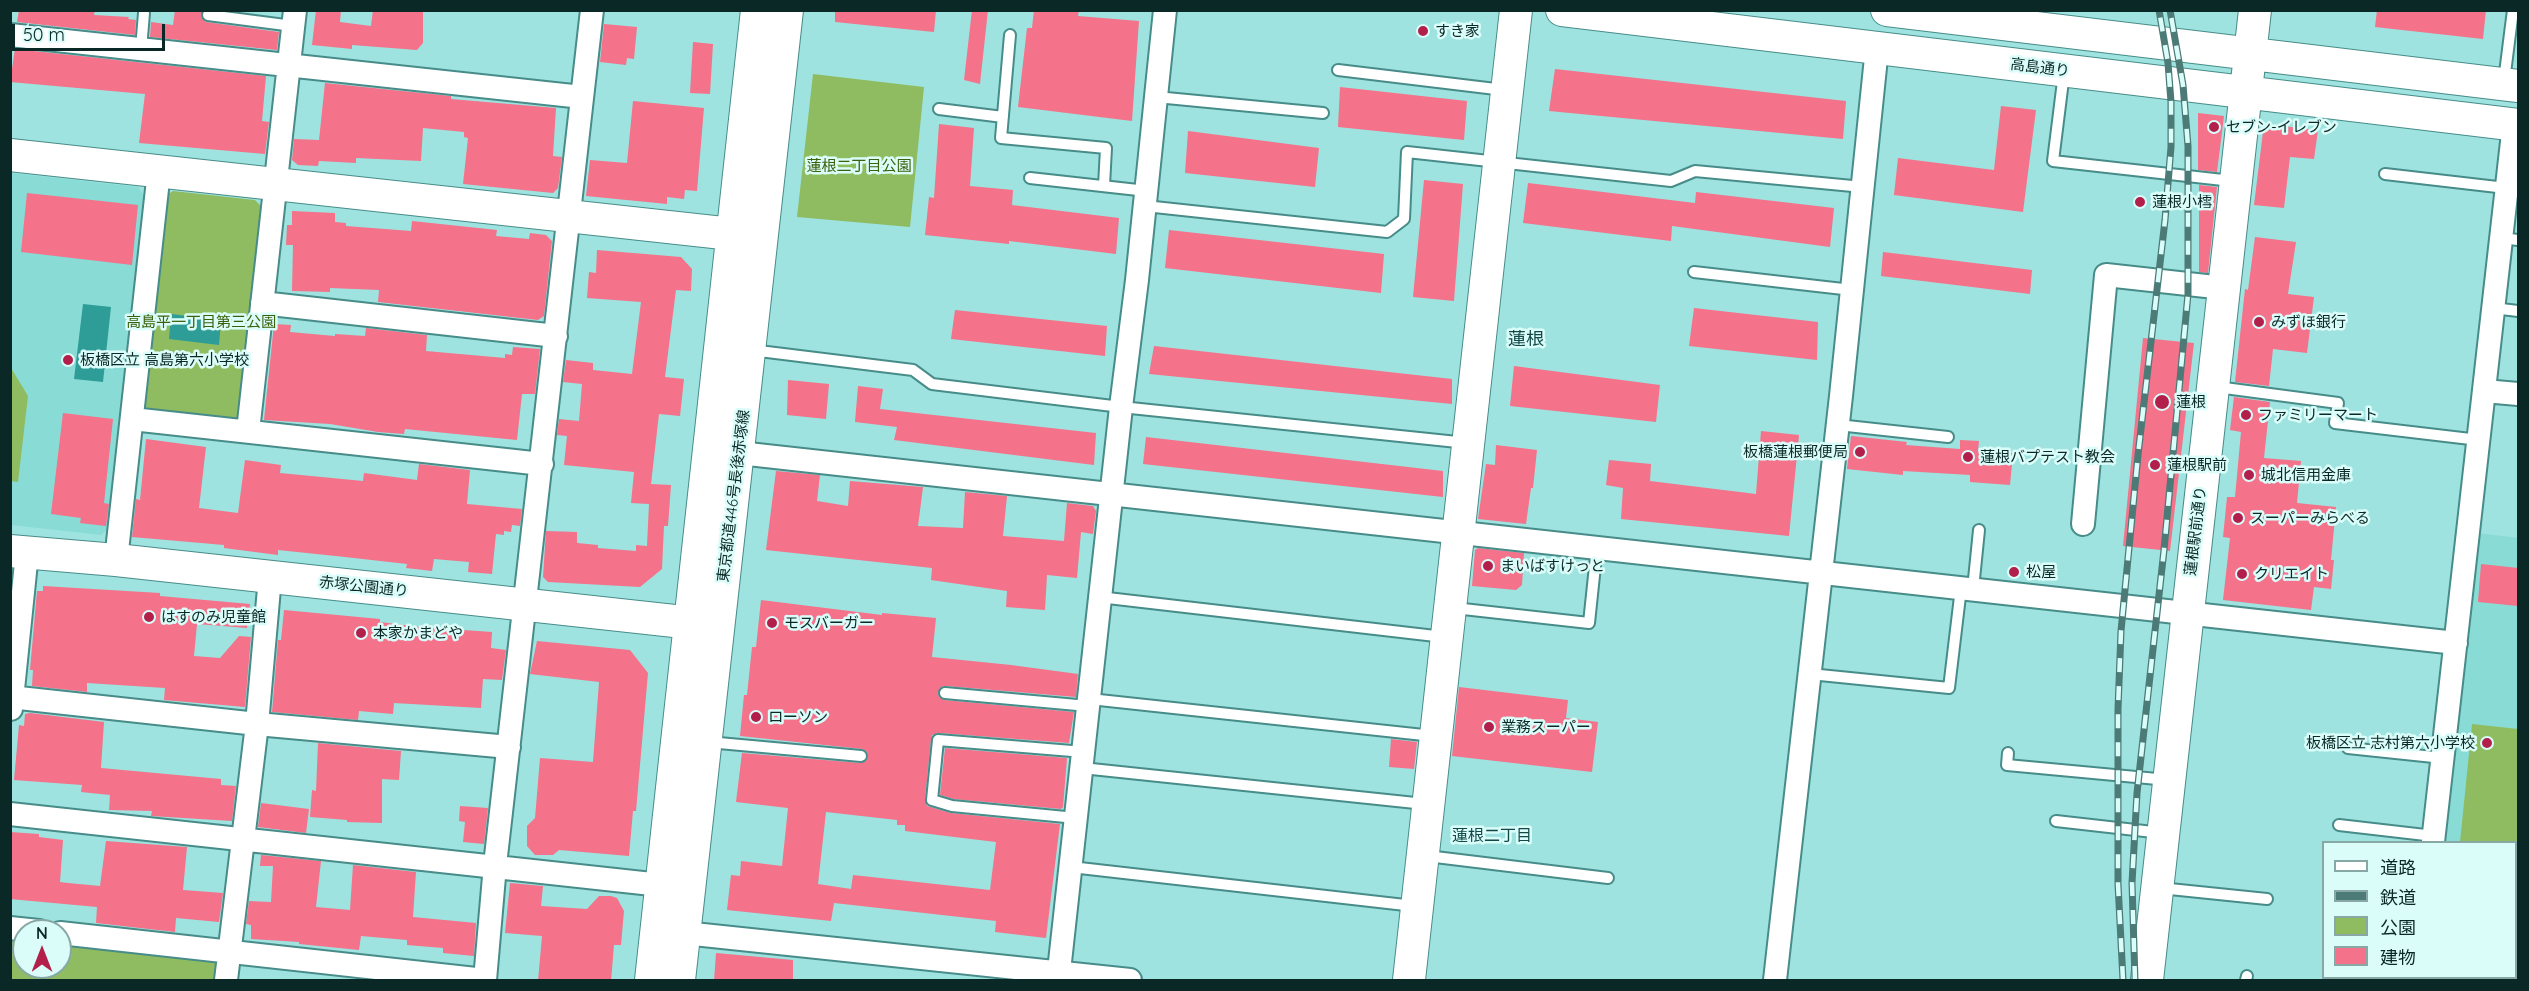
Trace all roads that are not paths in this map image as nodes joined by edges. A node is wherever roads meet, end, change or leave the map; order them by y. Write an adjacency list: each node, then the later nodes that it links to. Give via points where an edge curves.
1 (592, 10): 25 (street)
2 (757, 10): 43 (main road, 東京都道446号長後赤塚線)
3 (787, 10): 52 (main road, 東京都道446号長後赤塚線)
4 (1165, 10): 26 (street)
5 (1516, 10): 23 (main road)
6 (1562, 10): 16 (main road, 高島通り)
7 (1887, 10): 13 (main road)
8 (2255, 10): 18 (main road, 蓮根駅前通り)
9 (2513, 10): 22 (lane)
10 (144, 13): 17 (lane)
11 (208, 15): 12 (lane)
12 (294, 18): 19 (street)
13 (2009, 18): 18 (main road)
14 (10, 35): 17 (street)
15 (1010, 35): 29 (lane)
16 (1877, 48): 21 (main road, 高島通り); 39 (street)
17 (141, 49): 19 (street)
18 (2250, 55): 22 (main road); 24 (main road, 蓮根駅前通り)
19 (289, 65): 25 (street); 37 (street)
20 (1338, 70): 23 (lane)
21 (2065, 71): 24 (main road, 高島通り); 36 (lane, via 2053,161)
22 (2511, 85)
23 (1507, 91): 32 (main road)
24 (2245, 92): 30 (main road, 高島通り); 36 (main road, 蓮根駅前通り)
25 (582, 97): 42 (street)
26 (1156, 97): 28 (lane); 41 (street)
27 (939, 109): 29 (lane)
28 (1323, 113)
29 (1003, 117): 38 (lane, via 1001,138 1106,148)
30 (2516, 124): 40 (street)
31 (10, 155): 33 (main road)
32 (1499, 163): 39 (lane, via 1671,181 1695,171); 41 (lane, via 1407,152 1404,219 1387,232); 62 (main road)
33 (159, 171): 37 (main road); 57 (street)
34 (2385, 174): 40 (lane)
35 (1030, 178): 38 (lane)
36 (2235, 181): 46 (main road, 蓮根駅前通り)
37 (276, 184): 42 (main road); 48 (street)
38 (1104, 186): 41 (lane)
39 (1863, 187): 47 (street)
40 (2506, 188): 44 (street)
41 (1146, 199): 56 (street)
42 (569, 216): 43 (main road); 51 (street)
43 (732, 234): 79 (main road, 東京都道446号長後赤塚線)
44 (2510, 239): 49 (street)
45 (1694, 272): 47 (lane)
46 (2224, 288): 53 (main road, 蓮根駅前通り); 66 (street, via 2106,275)
47 (1852, 290): 58 (street)
48 (262, 303): 51 (street); 59 (street)
49 (2493, 308): 50 (lane); 54 (street)
50 (2518, 311)
51 (556, 336): 64 (street)
52 (750, 350): 56 (lane, via 913,370 932,384); 63 (main road, 東京都道446号長後赤塚線)
53 (2214, 386): 61 (lane, via 2337,403 2335,423); 77 (main road, 蓮根駅前通り)
54 (2484, 390): 55 (street); 61 (street)
55 (2518, 394)
56 (1120, 407): 62 (lane); 65 (street)
57 (132, 419): 59 (street); 71 (street)
58 (1838, 425): 60 (lane); 72 (street)
59 (248, 431): 64 (street)
60 (1948, 437)
61 (2479, 440): 80 (street)
62 (1469, 443): 68 (main road)
63 (739, 453): 65 (street); 79 (main road, 東京都道446号長後赤塚線)
64 (542, 464): 76 (street)
65 (1112, 496): 68 (street); 75 (street)
66 (2083, 524)
67 (1979, 530): 74 (lane)
68 (1459, 534): 69 (street); 78 (main road)
69 (1597, 547): 72 (street); 78 (lane, via 1589,623)
70 (19, 552): 71 (main road, 赤塚公園通り); 83 (street)
71 (116, 560): 73 (main road, 赤塚公園通り)
72 (1821, 572): 74 (street); 81 (street)
73 (270, 577): 76 (main road, 赤塚公園通り); 85 (street)
74 (1967, 589): 77 (street); 81 (lane, via 1949,688)
75 (1099, 597): 78 (lane); 84 (street)
76 (525, 605): 79 (main road, 赤塚公園通り); 88 (street)
77 (2186, 614): 80 (street); 94 (main road, 蓮根駅前通り)
78 (1449, 623): 86 (main road)
79 (704, 625): 87 (main road, 東京都道446号長後赤塚線); 107 (main road, 東京都道446号長後赤塚線)
80 (2456, 643): 92 (street)
81 (1810, 674): 121 (street)
82 (945, 693): 84 (lane)
83 (11, 702): 85 (street)
84 (1089, 703): 86 (lane); 93 (street)
85 (257, 724): 88 (street); 101 (street)
86 (1437, 737): 95 (main road)
87 (705, 741): 91 (lane); 111 (main road, 東京都道446号長後赤塚線)
88 (509, 747): 104 (street)
89 (2348, 748): 92 (lane)
90 (2008, 753): 94 (lane, via 2007,765)
91 (861, 756)
92 (2443, 758): 102 (street)
93 (1083, 760): 95 (lane); 97 (street); 97 (lane, via 938,740 932,801)
94 (2168, 780): 100 (main road, 蓮根駅前通り)
95 (1429, 804): 103 (main road)
96 (10, 814): 101 (street)
97 (1076, 818): 105 (street)
98 (2056, 821): 100 (lane)
99 (2339, 825): 102 (lane)
100 (2162, 833): 108 (main road, 蓮根駅前通り)
101 (242, 838): 104 (street); 113 (street)
102 (2434, 839)
103 (1424, 856): 106 (lane); 110 (main road)
104 (495, 865): 107 (street); 116 (street)
105 (1071, 867): 110 (lane); 114 (street)
106 (1608, 878)
107 (661, 885): 117 (main road, 東京都道446号長後赤塚線)
108 (2157, 887): 109 (lane); 122 (main road, 蓮根駅前通り)
109 (2267, 899)
110 (1418, 907): 120 (main road)
111 (684, 933): 114 (street); 118 (main road, 東京都道446号長後赤塚線)
112 (72, 934): 113 (street)
113 (229, 950): 115 (street); 116 (street)
114 (1058, 977): 119 (street)
115 (226, 981)
116 (485, 981)
117 (651, 981)
118 (679, 981)
119 (1130, 981)
120 (1409, 981)
121 (1775, 981)
122 (2147, 981)

